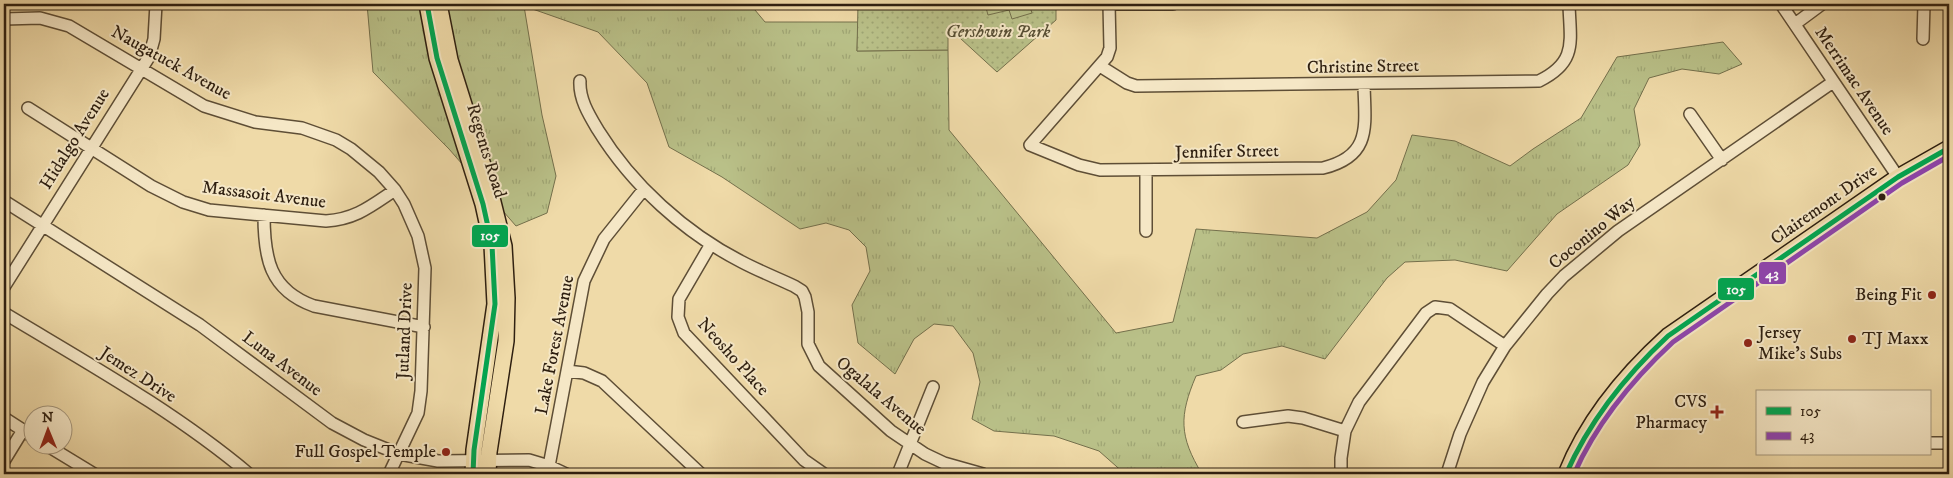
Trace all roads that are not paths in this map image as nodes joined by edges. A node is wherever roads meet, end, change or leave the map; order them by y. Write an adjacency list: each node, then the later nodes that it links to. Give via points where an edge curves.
1 (156, 4): 14 (street, Hidalgo Avenue, via 154,39 149,57)
2 (427, 4): 50 (main road, Regents Road, via 437,58 483,204 492,245 494,304)
3 (439, 4): 51 (main road, Regents Road, via 450,60 487,178 504,246 506,341)
4 (1109, 4): 5 (street); 13 (street, via 1110,48)
5 (1173, 4)
6 (1569, 4): 17 (street, Christine Street, via 1568,55 1554,74 1539,81)
7 (1781, 4): 11 (street, Merrimac Avenue)
8 (1822, 4): 11 (street)
9 (1924, 4): 12 (street)
10 (4, 19): 14 (street, Naugatuck Avenue, via 40,18 68,26)
11 (1795, 24): 16 (street, Merrimac Avenue)
12 (1923, 39)
13 (1100, 66): 17 (street, Christine Street, via 1136,86); 23 (street, Jennifer Street, via 1030,145 1100,170)
14 (140, 68): 20 (street, Hidalgo Avenue); 26 (street, Naugatuck Avenue, via 204,106 223,113 255,122 302,128 336,140 379,172)
15 (580, 81): 25 (street, Ogalala Avenue, via 579,92 609,148)
16 (1833, 82): 22 (street, Coconino Way); 24 (street, Merrimac Avenue)
17 (1364, 85): 23 (street, Jennifer Street, via 1363,137 1354,153 1338,164 1323,168)
18 (28, 108): 20 (street, Massasoit Avenue)
19 (1690, 114): 22 (street)
20 (90, 148): 28 (street, Massasoit Avenue, via 151,186 184,202 209,210); 29 (street, Hidalgo Avenue)
21 (1949, 148): 24 (main road, Clairemont Drive)
22 (1722, 160): 35 (street, Coconino Way, via 1618,231 1564,276)
23 (1146, 171): 30 (street)
24 (1898, 177): 62 (main road, Clairemont Drive, via 1668,336 1613,394 1587,432)
25 (644, 189): 31 (street, Ogalala Avenue); 36 (street, Lake Forest Avenue, via 604,238 590,265)
26 (395, 190): 28 (street, Massasoit Avenue, via 364,212 342,220); 34 (street, Jutland Drive, via 418,236 425,268)
27 (4, 201): 29 (street, Luna Avenue)
28 (264, 215): 34 (street, via 268,263 284,289 302,302)
29 (42, 225): 32 (street, Hidalgo Avenue); 46 (street, Luna Avenue, via 200,325 332,423)
30 (1146, 231)
31 (711, 244): 44 (street, Ogalala Avenue, via 802,291 808,312 808,344 819,366); 57 (street, Neosho Place, via 679,300 678,317 684,333 804,460)
32 (4, 287)
33 (4, 313): 53 (street, Jemez Drive, via 145,399)
34 (424, 328): 46 (street, Jutland Drive, via 418,412)
35 (1505, 346): 41 (street, via 1450,309 1435,307 1426,314 1359,402); 61 (street, Coconino Way, via 1483,382)
36 (567, 371): 49 (street, Lake Forest Avenue); 56 (street, via 584,373 602,381)
37 (933, 387): 44 (street)
38 (4, 418): 40 (street)
39 (1243, 422): 41 (street, via 1288,416)
40 (22, 429)
41 (1345, 431): 60 (street)
42 (22, 440): 48 (street)
43 (1949, 443): 45 (street)
44 (910, 444): 58 (street); 59 (street, Ogalala Avenue, via 944,463)
45 (1930, 444)
46 (399, 454): 50 (street, Luna Avenue); 54 (street, Jutland Drive)
47 (64, 456): 52 (street)
48 (4, 462)
49 (549, 466): 51 (street, Luna Avenue, via 529,460); 55 (street, Luna Avenue)
50 (473, 467): 51 (street, Luna Avenue)
51 (488, 467)
52 (94, 474)
53 (249, 474)
54 (389, 474)
55 (566, 474)
56 (701, 474)
57 (824, 474)
58 (898, 474)
59 (983, 474)
60 (1341, 474)
61 (1447, 474)
62 (1566, 474)

